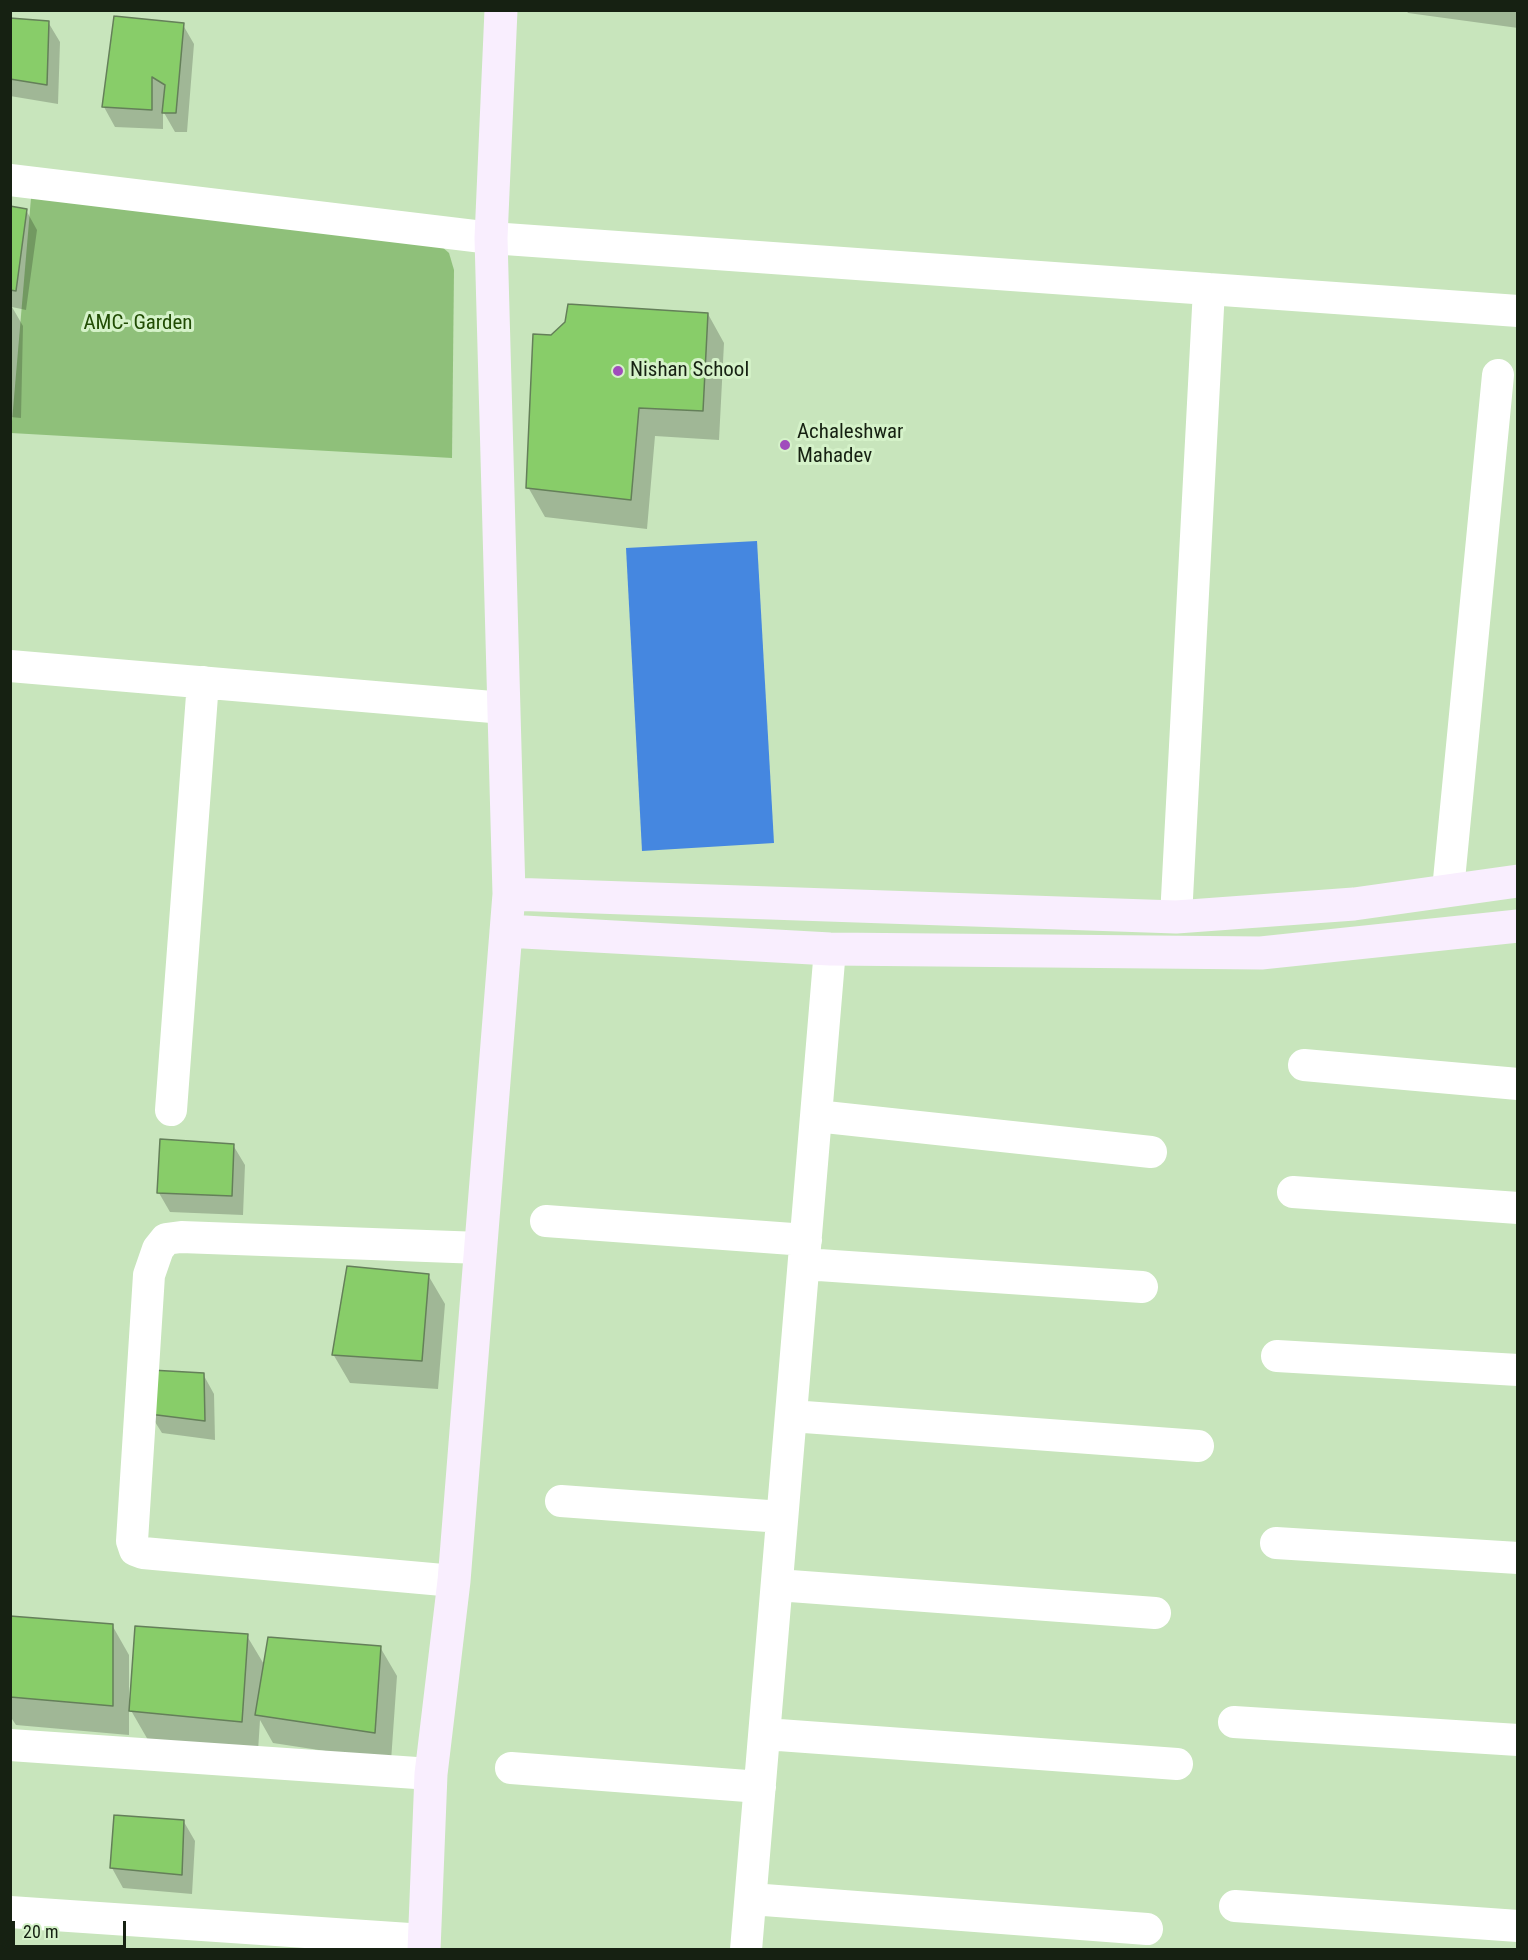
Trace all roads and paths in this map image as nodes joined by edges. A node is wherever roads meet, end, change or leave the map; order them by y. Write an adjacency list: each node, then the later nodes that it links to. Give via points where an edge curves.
1 (501, 10): 3 (street)
2 (10, 180): 3 (street)
3 (491, 238): 4 (street); 9 (street)
4 (1209, 289): 5 (street); 13 (street)
5 (1518, 311)
6 (1498, 375): 11 (street)
7 (10, 666): 8 (street)
8 (203, 682): 9 (street); 19 (street)
9 (504, 708): 12 (street)
10 (1518, 881): 11 (street)
11 (1448, 890): 13 (street, via 1354,904)
12 (509, 894): 13 (street); 15 (street)
13 (1176, 917)
14 (1518, 926): 16 (street, via 1261,953)
15 (506, 931): 16 (street); 25 (street)
16 (830, 949): 20 (street)
17 (1304, 1065): 18 (street)
18 (1518, 1084)
19 (171, 1110)
20 (816, 1116): 21 (street); 26 (street)
21 (1150, 1152)
22 (1293, 1192): 23 (street)
23 (1518, 1208)
24 (546, 1221): 26 (street)
25 (481, 1248): 36 (street); 36 (street, via 181,1237 166,1239 158,1249 150,1275 132,1541 135,1550)
26 (805, 1252): 27 (street); 30 (street)
27 (1142, 1287)
28 (1277, 1356): 29 (street)
29 (1518, 1370)
30 (791, 1416): 31 (street); 33 (street)
31 (1198, 1446)
32 (561, 1501): 33 (street)
33 (782, 1517): 37 (street)
34 (1276, 1543): 35 (street)
35 (1518, 1558)
36 (454, 1581): 45 (street)
37 (777, 1585): 38 (street); 40 (street)
38 (1155, 1613)
39 (1234, 1722): 41 (street)
40 (765, 1734): 43 (street); 46 (street)
41 (1518, 1740)
42 (10, 1745): 45 (street)
43 (1178, 1764)
44 (511, 1768): 46 (street)
45 (431, 1774): 52 (street)
46 (760, 1787): 47 (street)
47 (751, 1899): 51 (street); 53 (street)
48 (1235, 1906): 50 (street)
49 (10, 1912): 52 (street)
50 (1518, 1926)
51 (1147, 1929)
52 (424, 1945)
53 (747, 1950)

